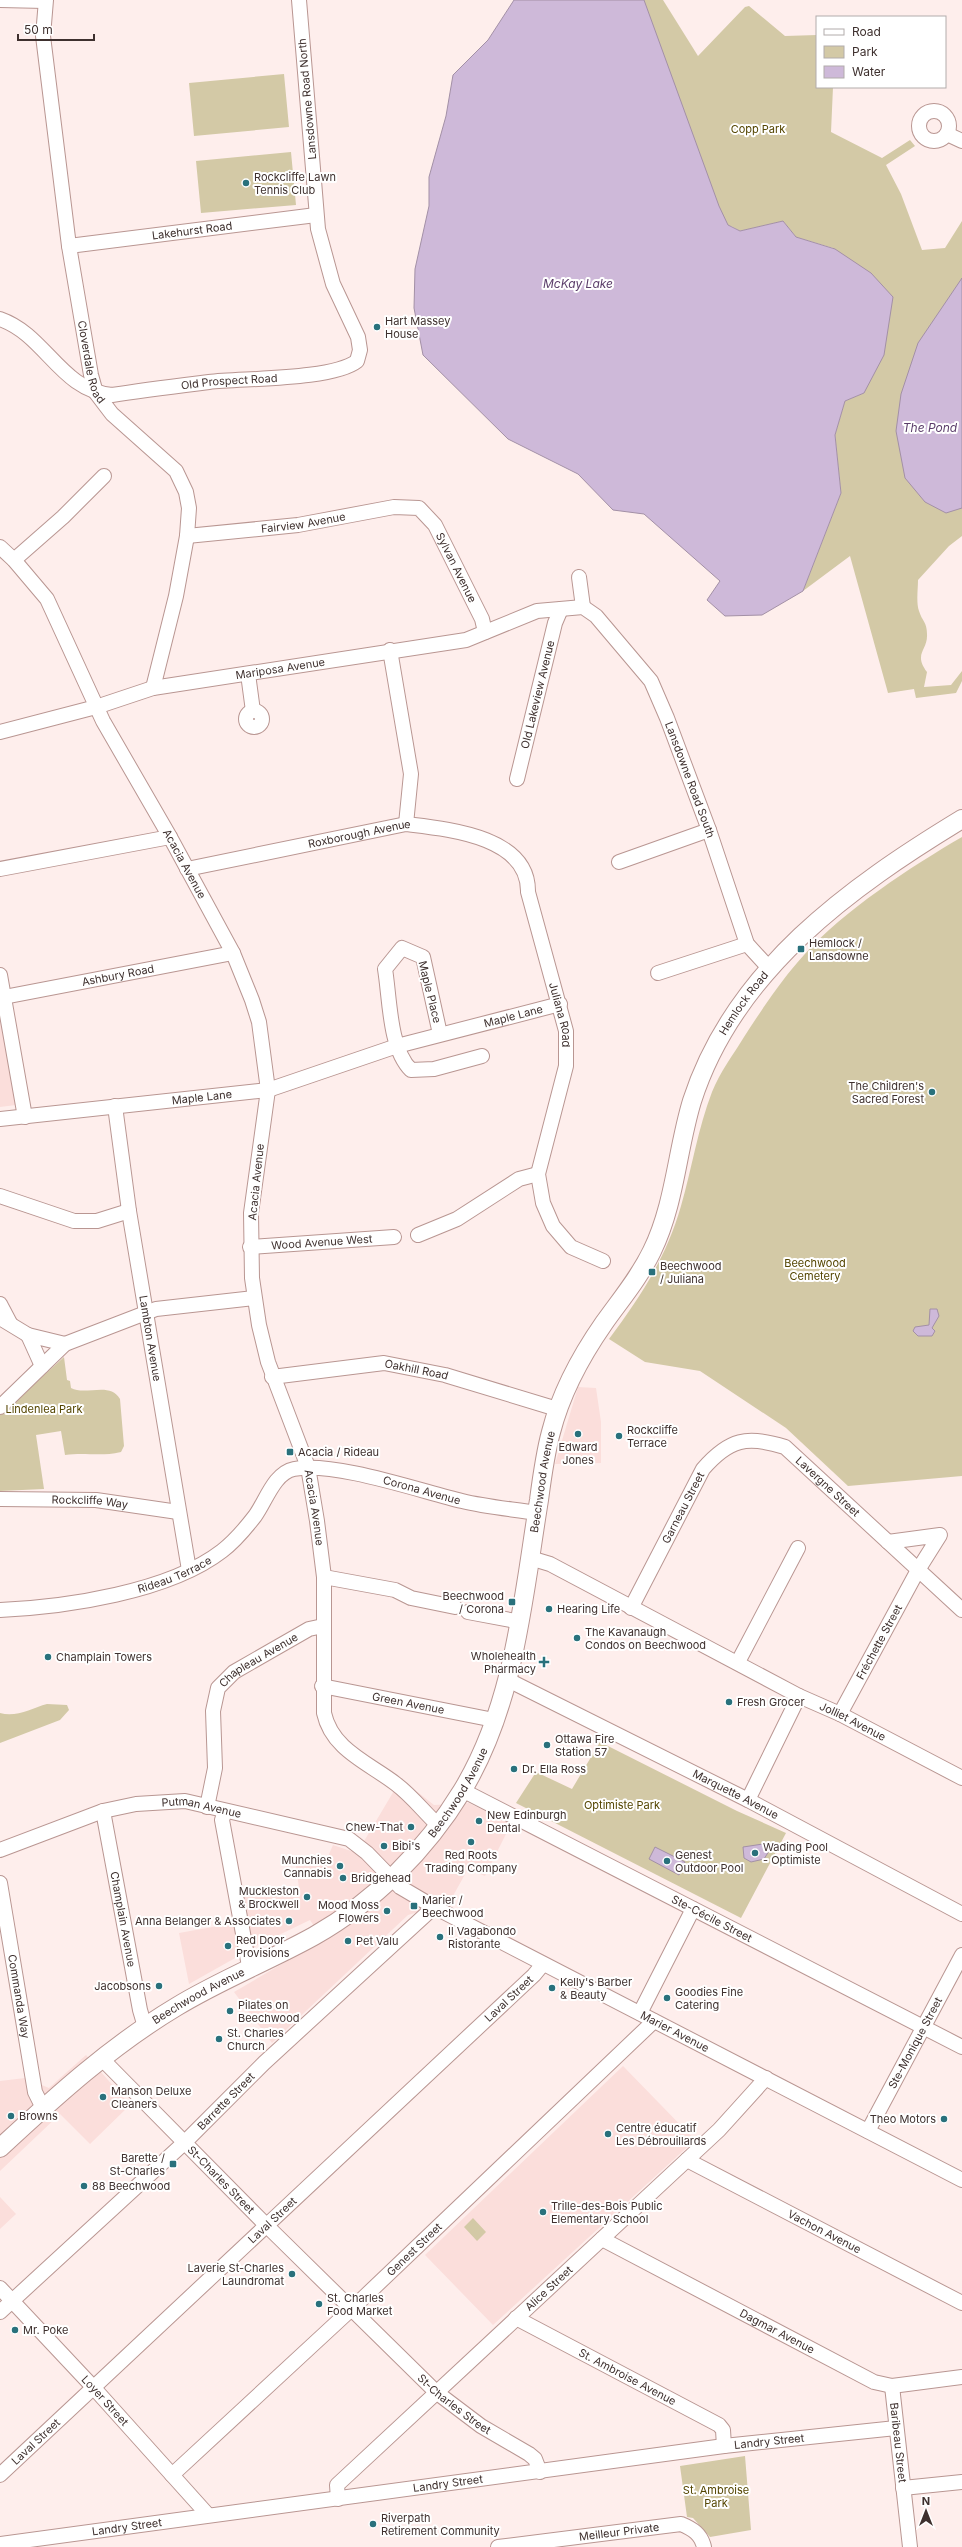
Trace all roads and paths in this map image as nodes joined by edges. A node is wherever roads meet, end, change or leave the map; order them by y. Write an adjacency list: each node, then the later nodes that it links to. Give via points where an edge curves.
1 (0, 0): 3 (street)
2 (299, 0): 6 (street, Lansdowne Road North)
3 (45, 1): 7 (street, Cloverdale Road, via 42,36)
4 (947, 134): 5 (street)
5 (962, 141)
6 (316, 216): 7 (street, Lakehurst Road); 9 (street, Lansdowne Road North, via 333,284 358,337)
7 (69, 246): 10 (street, Cloverdale Road, via 90,375)
8 (0, 319): 10 (street, via 27,335 72,380)
9 (358, 358): 10 (street, Old Prospect Road, via 352,365 325,373 210,382 112,394)
10 (96, 393): 13 (street, Cloverdale Road, via 112,414 176,471 186,492 189,508)
11 (104, 476): 15 (street)
12 (419, 508): 13 (street, Fairview Avenue, via 394,506 298,525); 19 (street, Sylvan Avenue, via 435,525 482,619)
13 (187, 536): 22 (street, Cloverdale Road, via 176,596)
14 (0, 547): 15 (street, Acacia Avenue)
15 (14, 560): 23 (street, Acacia Avenue, via 47,599)
16 (579, 577): 17 (street)
17 (583, 607): 18 (street); 29 (street, Lansdowne Road South, via 596,616 651,681)
18 (561, 610): 19 (street, Mariposa Avenue, via 528,614); 26 (street, Old Lakeview Avenue, via 555,623)
19 (485, 632): 20 (street, Mariposa Avenue, via 466,640)
20 (390, 650): 21 (street, Mariposa Avenue); 28 (street, Roxborough Avenue, via 411,774)
21 (248, 674): 22 (street, Mariposa Avenue); 24 (street)
22 (153, 688): 23 (street, Mariposa Avenue)
23 (96, 707): 25 (street, Mariposa Avenue); 30 (street, Acacia Avenue)
24 (253, 711)
25 (0, 732)
26 (517, 780)
27 (962, 819): 36 (main road, Hemlock Road, via 903,855 826,914)
28 (406, 824): 33 (street, Roxborough Avenue); 40 (street, Juliana Road, via 432,827 500,845 519,863 528,884 528,892)
29 (708, 830): 31 (street); 34 (street, Lansdowne Road South)
30 (170, 837): 32 (street); 33 (street, Acacia Avenue)
31 (619, 862)
32 (0, 869)
33 (187, 869): 35 (street, Acacia Avenue)
34 (747, 944): 36 (street, Lansdowne Road South); 37 (street)
35 (233, 953): 39 (street, Ashbury Road); 44 (street, Acacia Avenue, via 258,1022)
36 (769, 968): 55 (main road, Hemlock Road, via 744,999 708,1061 692,1100 667,1212 655,1246)
37 (658, 973)
38 (0, 975): 39 (street)
39 (4, 997): 46 (street)
40 (560, 1004): 41 (street, Maple Lane); 48 (street, Juliana Road, via 566,1031 566,1066)
41 (440, 1034): 42 (street, Maple Lane); 42 (street, Maple Place, via 423,957 402,948 385,969)
42 (396, 1046): 43 (street, via 402,1061 411,1070 434,1069); 44 (street, Maple Lane)
43 (482, 1056)
44 (268, 1090): 45 (street, Maple Lane); 53 (street, Acacia Avenue, via 256,1170)
45 (115, 1106): 46 (street, Maple Lane); 50 (street, Lambton Avenue)
46 (25, 1117): 47 (street, Maple Lane)
47 (0, 1119)
48 (538, 1174): 51 (street, via 519,1179 457,1218); 54 (street, Juliana Road, via 543,1203 553,1226 571,1247)
49 (0, 1196): 50 (street, via 74,1221 97,1221)
50 (129, 1211): 58 (street, Lambton Avenue)
51 (418, 1235)
52 (394, 1237): 53 (street, Wood Avenue West)
53 (250, 1247): 56 (street, Acacia Avenue)
54 (603, 1261)
55 (643, 1269): 65 (main road, Beechwood Avenue, via 588,1348 571,1377)
56 (254, 1298): 58 (street, via 156,1309); 63 (street, Acacia Avenue)
57 (0, 1304): 59 (street)
58 (146, 1313): 61 (street); 69 (street, Lambton Avenue)
59 (5, 1320): 60 (street)
60 (28, 1335): 61 (street); 62 (street)
61 (65, 1344): 62 (street)
62 (42, 1366): 64 (street)
63 (272, 1377): 65 (street, Oakhill Road, via 384,1363 444,1375); 67 (street, Acacia Avenue)
64 (0, 1407)
65 (557, 1409): 70 (main road, Beechwood Avenue, via 550,1434)
66 (763, 1440): 71 (street, Lavergne Street, via 785,1448); 77 (street, Garneau Street, via 738,1441 717,1453 703,1470)
67 (308, 1468): 70 (street, Corona Avenue, via 347,1472 464,1502); 74 (street, Rideau Terrace, via 283,1473 256,1515 234,1540 207,1561); 76 (street, Acacia Avenue)
68 (0, 1500): 69 (street, Rockcliffe Way, via 96,1500)
69 (178, 1512): 74 (street, Lambton Avenue)
70 (537, 1513): 73 (main road, Beechwood Avenue)
71 (888, 1542): 75 (street, Lavergne Street); 75 (street, via 940,1535)
72 (798, 1548): 82 (street)
73 (530, 1558): 77 (street, Jolliet Avenue, via 550,1564); 80 (main road, Beechwood Avenue)
74 (189, 1570): 78 (street, Rideau Terrace, via 172,1578 127,1591 82,1600)
75 (918, 1570): 79 (street, Lavergne Street); 86 (street, Fréchette Street)
76 (324, 1577): 80 (street, via 395,1590 411,1598); 81 (street, Acacia Avenue)
77 (631, 1608): 82 (street, Jolliet Avenue)
78 (0, 1610)
79 (962, 1610)
80 (521, 1622): 83 (main road, Beechwood Avenue)
81 (323, 1626): 84 (street, Acacia Avenue); 91 (street, Chapleau Avenue, via 309,1629 234,1672 218,1688 213,1711 215,1768)
82 (738, 1662): 85 (street, Jolliet Avenue)
83 (506, 1679): 87 (main road, Beechwood Avenue); 90 (street, Marquette Avenue)
84 (322, 1686): 87 (street, Green Avenue); 94 (street, Acacia Avenue, via 326,1723 337,1741 396,1785)
85 (799, 1696): 86 (street, Jolliet Avenue); 90 (street)
86 (840, 1714): 88 (street, Jolliet Avenue)
87 (494, 1720): 89 (main road, Beechwood Avenue, via 480,1756)
88 (962, 1778)
89 (462, 1790): 94 (main road, Beechwood Avenue); 99 (street, Ste-Cécile Street)
90 (748, 1800): 100 (street, Marquette Avenue)
91 (208, 1807): 92 (street, Putman Avenue, via 185,1801 136,1804); 93 (street, Putman Avenue)
92 (103, 1811): 95 (street, Putman Avenue); 106 (street, Champlain Avenue)
93 (225, 1811): 96 (street, Putman Avenue, via 349,1839); 103 (street, via 222,1820)
94 (438, 1825): 96 (main road, Beechwood Avenue)
95 (0, 1850)
96 (392, 1878): 98 (street, Marier Avenue, via 400,1886); 103 (main road, Beechwood Avenue, via 330,1926 281,1953)
97 (0, 1883): 111 (street, Commanda Way, via 35,2092)
98 (434, 1906): 102 (street, Marier Avenue); 113 (street, Barrette Street, via 264,2063)
99 (693, 1908): 104 (street); 107 (street, Ste-Cécile Street)
100 (962, 1914)
101 (962, 1955): 107 (street, Ste-Monique Street)
102 (543, 1964): 104 (street, Marier Avenue); 117 (street, Laval Street)
103 (249, 1966): 106 (main road, Beechwood Avenue)
104 (640, 2013): 105 (street, Marier Avenue)
105 (654, 2021): 110 (street, Marier Avenue); 122 (street, Genest Street)
106 (145, 2027): 109 (main road, Beechwood Avenue)
107 (923, 2027): 108 (street, Ste-Cécile Street); 112 (street, Ste-Monique Street)
108 (962, 2047)
109 (101, 2058): 111 (main road, Beechwood Avenue); 113 (street, St-Charles Street)
110 (766, 2078): 112 (street, Marier Avenue); 115 (street, Alice Street, via 719,2130)
111 (43, 2108): 114 (main road, Beechwood Avenue)
112 (868, 2131): 116 (street, Marier Avenue)
113 (184, 2143): 117 (street, St-Charles Street); 120 (street, Barrette Street)
114 (0, 2148)
115 (687, 2160): 118 (street, Alice Street); 121 (street, Vachon Avenue)
116 (962, 2180)
117 (266, 2225): 122 (street, St-Charles Street); 127 (street, Laval Street)
118 (602, 2239): 124 (street, Alice Street); 126 (street, Dagmar Avenue, via 874,2382)
119 (0, 2288): 120 (street, Loyer Street)
120 (12, 2301): 123 (street, Barrette Street); 127 (street, Loyer Street)
121 (962, 2303)
122 (352, 2309): 128 (street, St-Charles Street); 133 (street, Genest Street)
123 (0, 2312)
124 (516, 2318): 128 (street, Alice Street); 130 (street, St. Ambroise Avenue, via 719,2424 723,2430)
125 (962, 2377): 126 (street, Dagmar Avenue)
126 (892, 2386): 129 (street, Baribeau Street)
127 (92, 2387): 132 (street, Laval Street); 133 (street, Loyer Street)
128 (436, 2392): 131 (street, St-Charles Street, via 481,2426 529,2454); 136 (street, Alice Street, via 337,2485)
129 (896, 2428): 130 (street, Landry Street); 135 (street, Baribeau Street)
130 (724, 2446): 131 (street, Landry Street)
131 (540, 2472): 136 (street, Landry Street)
132 (0, 2475)
133 (172, 2475): 137 (street, Loyer Street)
134 (962, 2482): 135 (street)
135 (902, 2488): 141 (street, Baribeau Street)
136 (338, 2499): 137 (street, Landry Street)
137 (208, 2515): 138 (street, Landry Street)
138 (0, 2544)
139 (498, 2547): 140 (street, Meilleur Private, via 681,2524 694,2530 703,2541)
140 (704, 2547)
141 (910, 2547)

